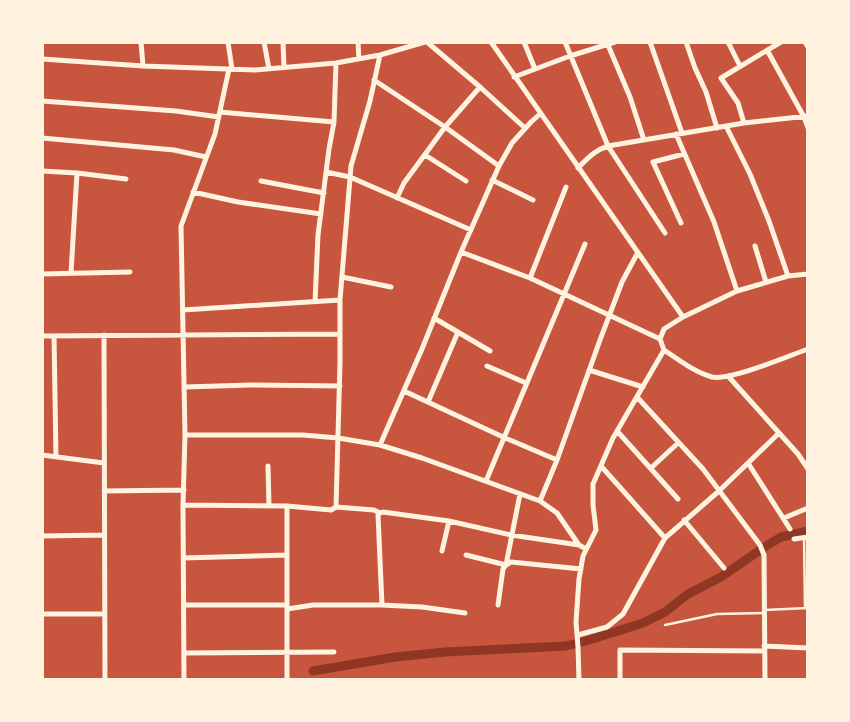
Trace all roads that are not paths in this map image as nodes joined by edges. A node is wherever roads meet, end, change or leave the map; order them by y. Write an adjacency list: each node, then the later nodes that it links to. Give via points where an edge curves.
1 (141, 42): 26 (street)
2 (228, 42): 30 (street)
3 (264, 42): 29 (street)
4 (283, 42): 28 (street)
5 (358, 42): 24 (street)
6 (426, 42): 21 (street); 34 (street)
7 (491, 42): 32 (street)
8 (524, 42): 31 (street)
9 (565, 42): 22 (street)
10 (615, 42): 17 (street)
11 (650, 42): 46 (street)
12 (686, 42): 44 (street)
13 (728, 42): 27 (street)
14 (781, 42): 18 (street)
15 (805, 42): 19 (street)
16 (599, 45): 17 (street); 22 (street)
17 (608, 45): 48 (street)
18 (772, 45): 20 (street)
19 (808, 47)
20 (767, 50): 27 (street); 38 (street)
21 (380, 55): 24 (street); 33 (street)
22 (570, 56): 31 (street); 49 (street)
23 (42, 59): 26 (street)
24 (359, 59): 25 (street)
25 (336, 63): 28 (street); 39 (street)
26 (143, 66): 30 (street)
27 (740, 66): 40 (street, via 720,78 738,103)
28 (284, 67): 29 (street)
29 (269, 68): 30 (street)
30 (231, 69): 36 (street)
31 (535, 69): 32 (street)
32 (514, 77): 37 (street)
33 (374, 80): 42 (street); 58 (street, via 350,166)
34 (480, 87): 42 (street); 43 (street)
35 (42, 101): 36 (street)
36 (219, 114): 39 (street); 52 (street)
37 (540, 114): 43 (street); 54 (street)
38 (806, 117): 40 (street); 45 (street)
39 (334, 122): 56 (street)
40 (744, 123): 41 (street)
41 (726, 126): 44 (street); 80 (street, via 753,182)
42 (445, 127): 51 (street); 53 (street)
43 (525, 128): 53 (street)
44 (717, 128): 46 (street)
45 (808, 128)
46 (679, 134): 48 (street); 50 (street)
47 (42, 138): 52 (street, via 174,150)
48 (644, 140): 49 (street)
49 (608, 146): 54 (street, via 599,149); 71 (street)
50 (684, 154): 69 (street, via 653,162); 85 (street, via 714,222)
51 (425, 155): 62 (street); 66 (street)
52 (206, 157): 64 (street)
53 (499, 166): 60 (street)
54 (578, 168): 75 (street)
55 (42, 171): 57 (street)
56 (326, 172): 58 (street); 65 (street)
57 (77, 173): 59 (street); 77 (street)
58 (350, 177): 66 (street); 81 (street)
59 (126, 179)
60 (492, 180): 67 (street); 70 (street)
61 (261, 181): 65 (street)
62 (466, 181)
63 (566, 187): 82 (street)
64 (193, 192): 68 (street); 89 (street, via 181,226)
65 (324, 193): 68 (street)
66 (397, 198): 70 (street)
67 (533, 200)
68 (321, 214): 88 (street)
69 (681, 223)
70 (471, 230): 74 (street)
71 (665, 233)
72 (585, 244): 86 (street)
73 (755, 246): 83 (street)
74 (461, 252): 82 (street); 92 (street)
75 (637, 254): 90 (street); 91 (street)
76 (130, 272): 77 (street)
77 (71, 273): 78 (street)
78 (42, 274)
79 (808, 274): 80 (street)
80 (788, 276): 83 (street)
81 (342, 277): 84 (street); 87 (street)
82 (530, 278): 86 (street)
83 (766, 282): 85 (street)
84 (391, 288)
85 (737, 291): 91 (street)
86 (564, 294): 90 (street); 106 (street)
87 (340, 300): 88 (street); 94 (street)
88 (315, 302): 89 (street)
89 (183, 310): 98 (street)
90 (610, 315): 99 (street); 104 (street)
91 (682, 317): 99 (street, via 664,329)
92 (434, 318): 93 (street); 110 (street)
93 (458, 332): 102 (street); 112 (street)
94 (340, 334): 98 (street); 107 (street)
95 (42, 336): 96 (street)
96 (54, 336): 97 (street); 121 (street)
97 (104, 336): 98 (street); 123 (street)
98 (183, 336): 108 (street)
99 (660, 339): 101 (street)
100 (808, 349): 105 (street)
101 (664, 350): 105 (street, via 695,370 713,377); 109 (street)
102 (490, 351)
103 (487, 366): 106 (street)
104 (589, 370): 109 (street); 122 (street)
105 (728, 376): 114 (street)
106 (526, 383): 116 (street)
107 (340, 386): 108 (street); 117 (street)
108 (184, 387): 115 (street)
109 (643, 387): 111 (street)
110 (404, 390): 112 (street); 119 (street)
111 (637, 397): 113 (street); 118 (street)
112 (428, 402): 116 (street)
113 (618, 431): 126 (street); 127 (street)
114 (779, 433): 124 (street); 128 (street)
115 (185, 435): 117 (street); 130 (street)
116 (504, 437): 122 (street); 129 (street)
117 (338, 438): 119 (street); 139 (street)
118 (678, 443): 127 (street); 132 (street)
119 (380, 444): 129 (street)
120 (42, 455): 121 (street)
121 (56, 457): 123 (street)
122 (557, 460): 135 (street)
123 (104, 463): 131 (street)
124 (748, 463): 132 (street); 142 (street)
125 (268, 466): 137 (street)
126 (601, 466): 150 (street); 153 (street, via 593,484 596,530)
127 (651, 468): 134 (street)
128 (808, 470)
129 (486, 481): 133 (street)
130 (184, 490): 131 (street); 136 (street)
131 (104, 491): 146 (street)
132 (719, 491): 143 (street); 166 (street, via 760,545 764,556)
133 (520, 494): 135 (street); 147 (street)
134 (678, 499)
135 (540, 501): 152 (street, via 557,513)
136 (183, 505): 137 (street); 157 (street)
137 (269, 506): 138 (street)
138 (287, 506): 139 (street, via 331,510); 155 (street)
139 (336, 507): 141 (street)
140 (808, 508): 142 (street)
141 (380, 513): 144 (street); 161 (street)
142 (784, 518): 145 (street)
143 (684, 520): 150 (street); 159 (street)
144 (449, 521): 147 (street); 154 (street)
145 (790, 529)
146 (104, 535): 148 (street); 169 (street)
147 (511, 535): 152 (street); 158 (street)
148 (42, 536)
149 (806, 537): 151 (street); 165 (lane)
150 (665, 538): 171 (street, via 623,614 607,626)
151 (794, 539)
152 (579, 545): 153 (street)
153 (586, 549): 160 (street)
154 (442, 551)
155 (287, 555): 157 (street); 164 (street)
156 (466, 555): 158 (street)
157 (183, 558): 162 (street)
158 (506, 565): 160 (street, via 511,562); 163 (street)
159 (724, 568)
160 (581, 569): 171 (street, via 576,622)
161 (382, 604): 164 (street); 167 (street)
162 (184, 605): 164 (street); 175 (street)
163 (498, 605)
164 (287, 607): 176 (street)
165 (806, 608): 166 (lane)
166 (764, 611): 170 (lane, via 717,614); 172 (street)
167 (465, 613)
168 (42, 614): 169 (street)
169 (104, 614): 177 (street)
170 (665, 626)
171 (578, 637): 180 (street)
172 (764, 648): 173 (street); 181 (street, via 620,650); 182 (street)
173 (808, 648)
174 (334, 652): 176 (street)
175 (184, 653): 176 (street); 178 (street)
176 (286, 653): 179 (street)
177 (105, 680)
178 (184, 680)
179 (286, 680)
180 (578, 680)
181 (620, 680)
182 (765, 680)

